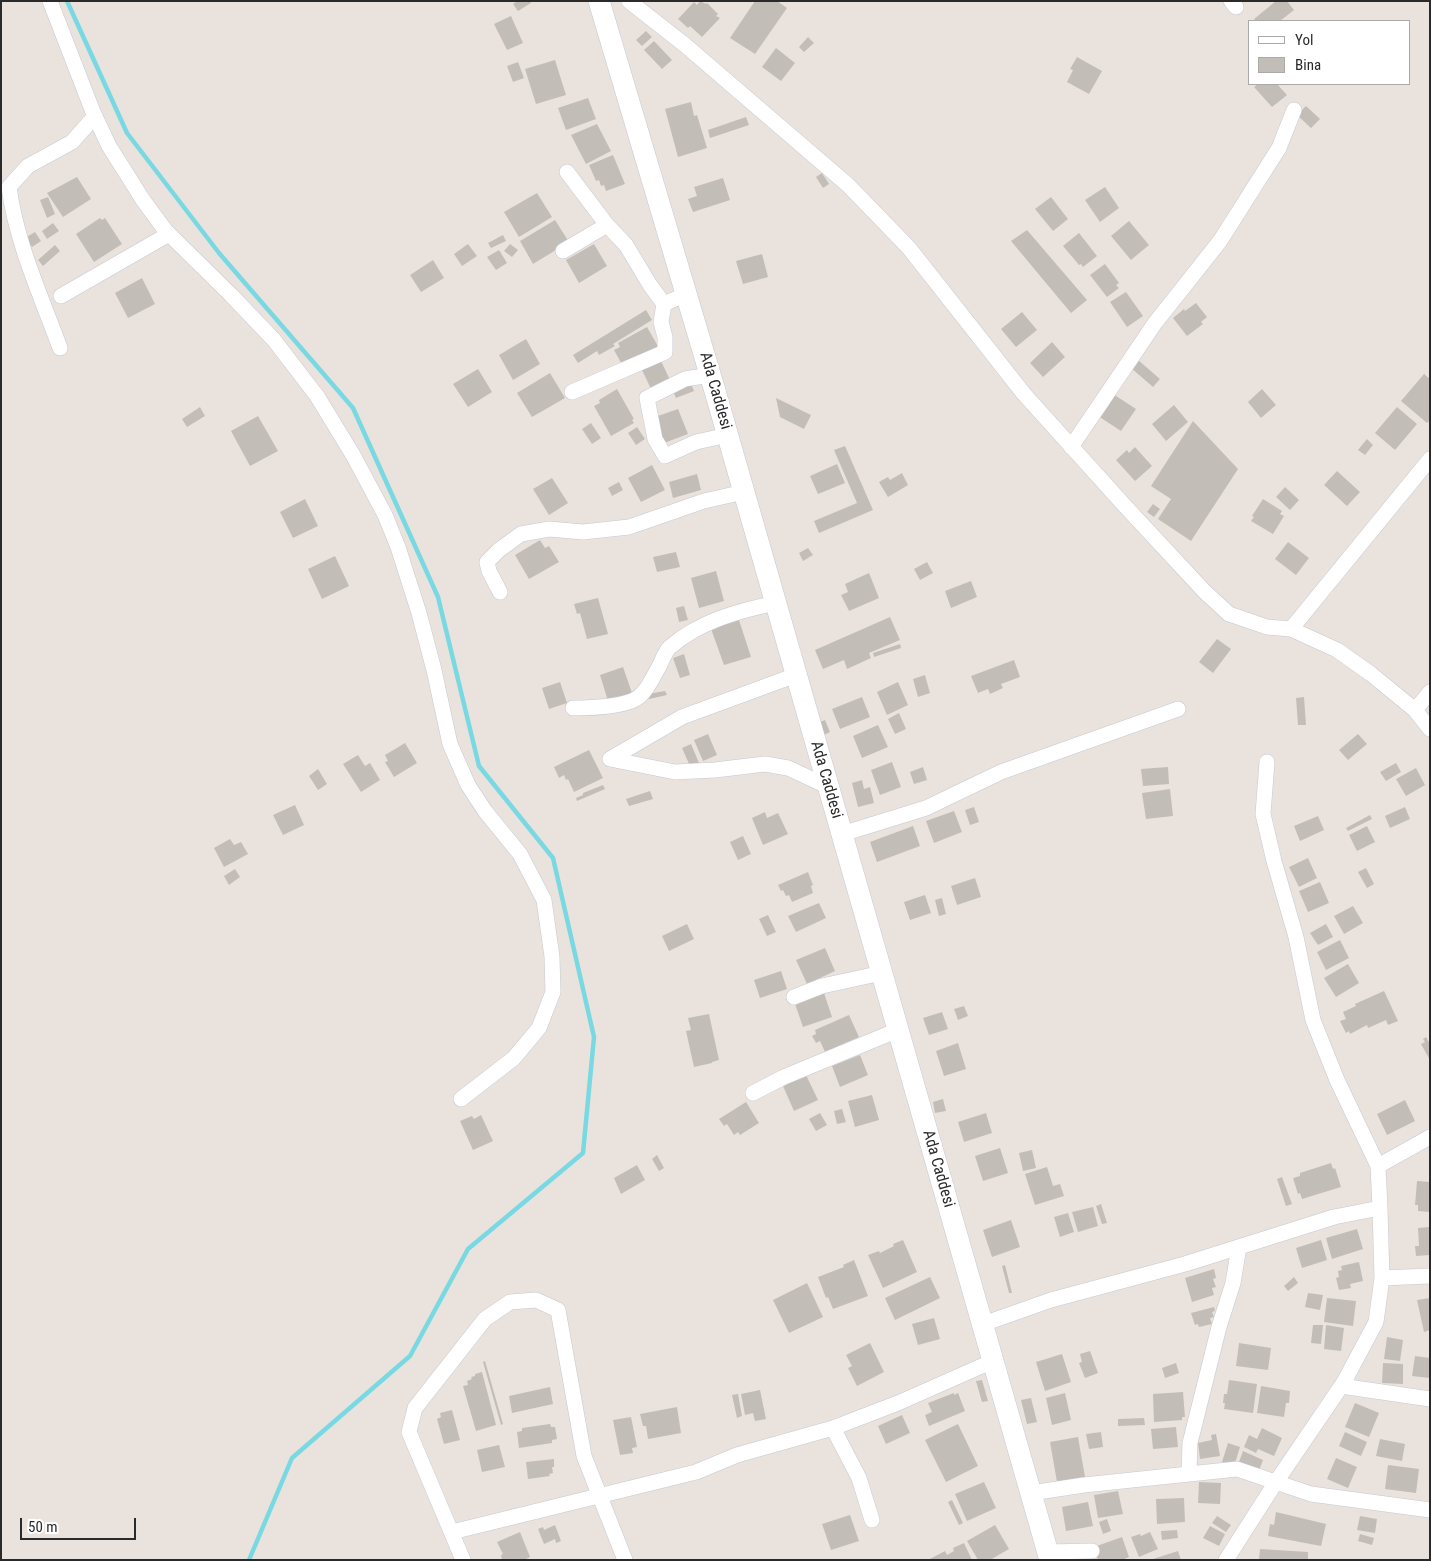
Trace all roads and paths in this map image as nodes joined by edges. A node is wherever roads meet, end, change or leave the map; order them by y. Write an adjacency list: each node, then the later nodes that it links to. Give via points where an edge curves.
1 (50, 1): 5 (street)
2 (599, 1): 10 (main road, Ada Caddesi)
3 (629, 1): 17 (street, via 693,51 848,184 909,248 1024,394)
4 (1294, 110): 17 (street, via 1279,148 1220,241 1155,323)
5 (95, 116): 8 (street, via 128,177); 13 (street, via 72,142 28,166 9,187 12,209 30,266)
6 (567, 172): 7 (street)
7 (607, 225): 9 (street); 12 (street, via 626,245)
8 (169, 234): 11 (street); 36 (street, via 274,340 318,396 353,455 398,547 422,622 450,744 468,785 520,854 544,900 553,992 540,1028 514,1058)
9 (563, 251)
10 (686, 294): 12 (street); 14 (main road, Ada Caddesi)
11 (61, 296)
12 (664, 304): 15 (street, via 661,322 665,352)
13 (60, 348)
14 (710, 375): 16 (main road, Ada Caddesi); 16 (street, via 685,379 647,398 655,439 665,456 696,442)
15 (572, 392)
16 (728, 435): 19 (main road, Ada Caddesi)
17 (1071, 447): 22 (street, via 1229,614 1267,627)
18 (1430, 459): 22 (street)
19 (744, 492): 20 (street, via 704,501 629,527 583,532 549,528 520,534 487,562); 21 (main road, Ada Caddesi)
20 (500, 592)
21 (776, 603): 23 (main road, Ada Caddesi); 25 (street, via 708,622 669,648 640,696 595,708)
22 (1291, 629): 27 (street, via 1337,650)
23 (796, 675): 30 (main road, Ada Caddesi); 30 (street, via 682,717 610,759 675,772 765,764 788,768)
24 (1430, 692): 27 (street)
25 (573, 708)
26 (1178, 709): 31 (street, via 1001,772 926,808)
27 (1415, 710): 28 (street)
28 (1430, 729)
29 (1266, 762): 38 (street, via 1263,814 1296,937 1313,1020)
30 (828, 787): 31 (main road, Ada Caddesi)
31 (842, 834): 32 (main road, Ada Caddesi)
32 (882, 973): 33 (street, via 822,986); 34 (main road, Ada Caddesi)
33 (794, 997)
34 (898, 1030): 35 (street); 43 (main road, Ada Caddesi)
35 (753, 1093)
36 (461, 1099)
37 (1430, 1137): 38 (street)
38 (1378, 1166): 39 (street)
39 (1380, 1208): 40 (street, via 1334,1217); 42 (street)
40 (1239, 1247): 43 (street, via 1052,1300); 48 (street, via 1233,1283 1190,1443)
41 (1430, 1276): 42 (street)
42 (1382, 1278): 45 (street, via 1376,1322)
43 (983, 1324): 44 (main road, Ada Caddesi)
44 (993, 1361): 47 (street); 50 (main road, Ada Caddesi)
45 (1341, 1386): 46 (street); 49 (street)
46 (1430, 1399)
47 (833, 1428): 51 (street, via 737,1455 696,1472); 53 (street, via 859,1478)
48 (1188, 1473): 49 (street, via 1237,1469); 50 (street)
49 (1276, 1482): 52 (street, via 1310,1494); 59 (street)
50 (1031, 1493): 56 (main road, Ada Caddesi)
51 (600, 1496): 54 (street); 54 (street, via 584,1456 558,1310 536,1300 510,1302 485,1319 415,1408 408,1432); 58 (street)
52 (1430, 1510)
53 (872, 1520)
54 (452, 1532): 57 (street)
55 (1092, 1551): 56 (street)
56 (1049, 1556)
57 (463, 1560)
58 (625, 1560)
59 (1226, 1560)

